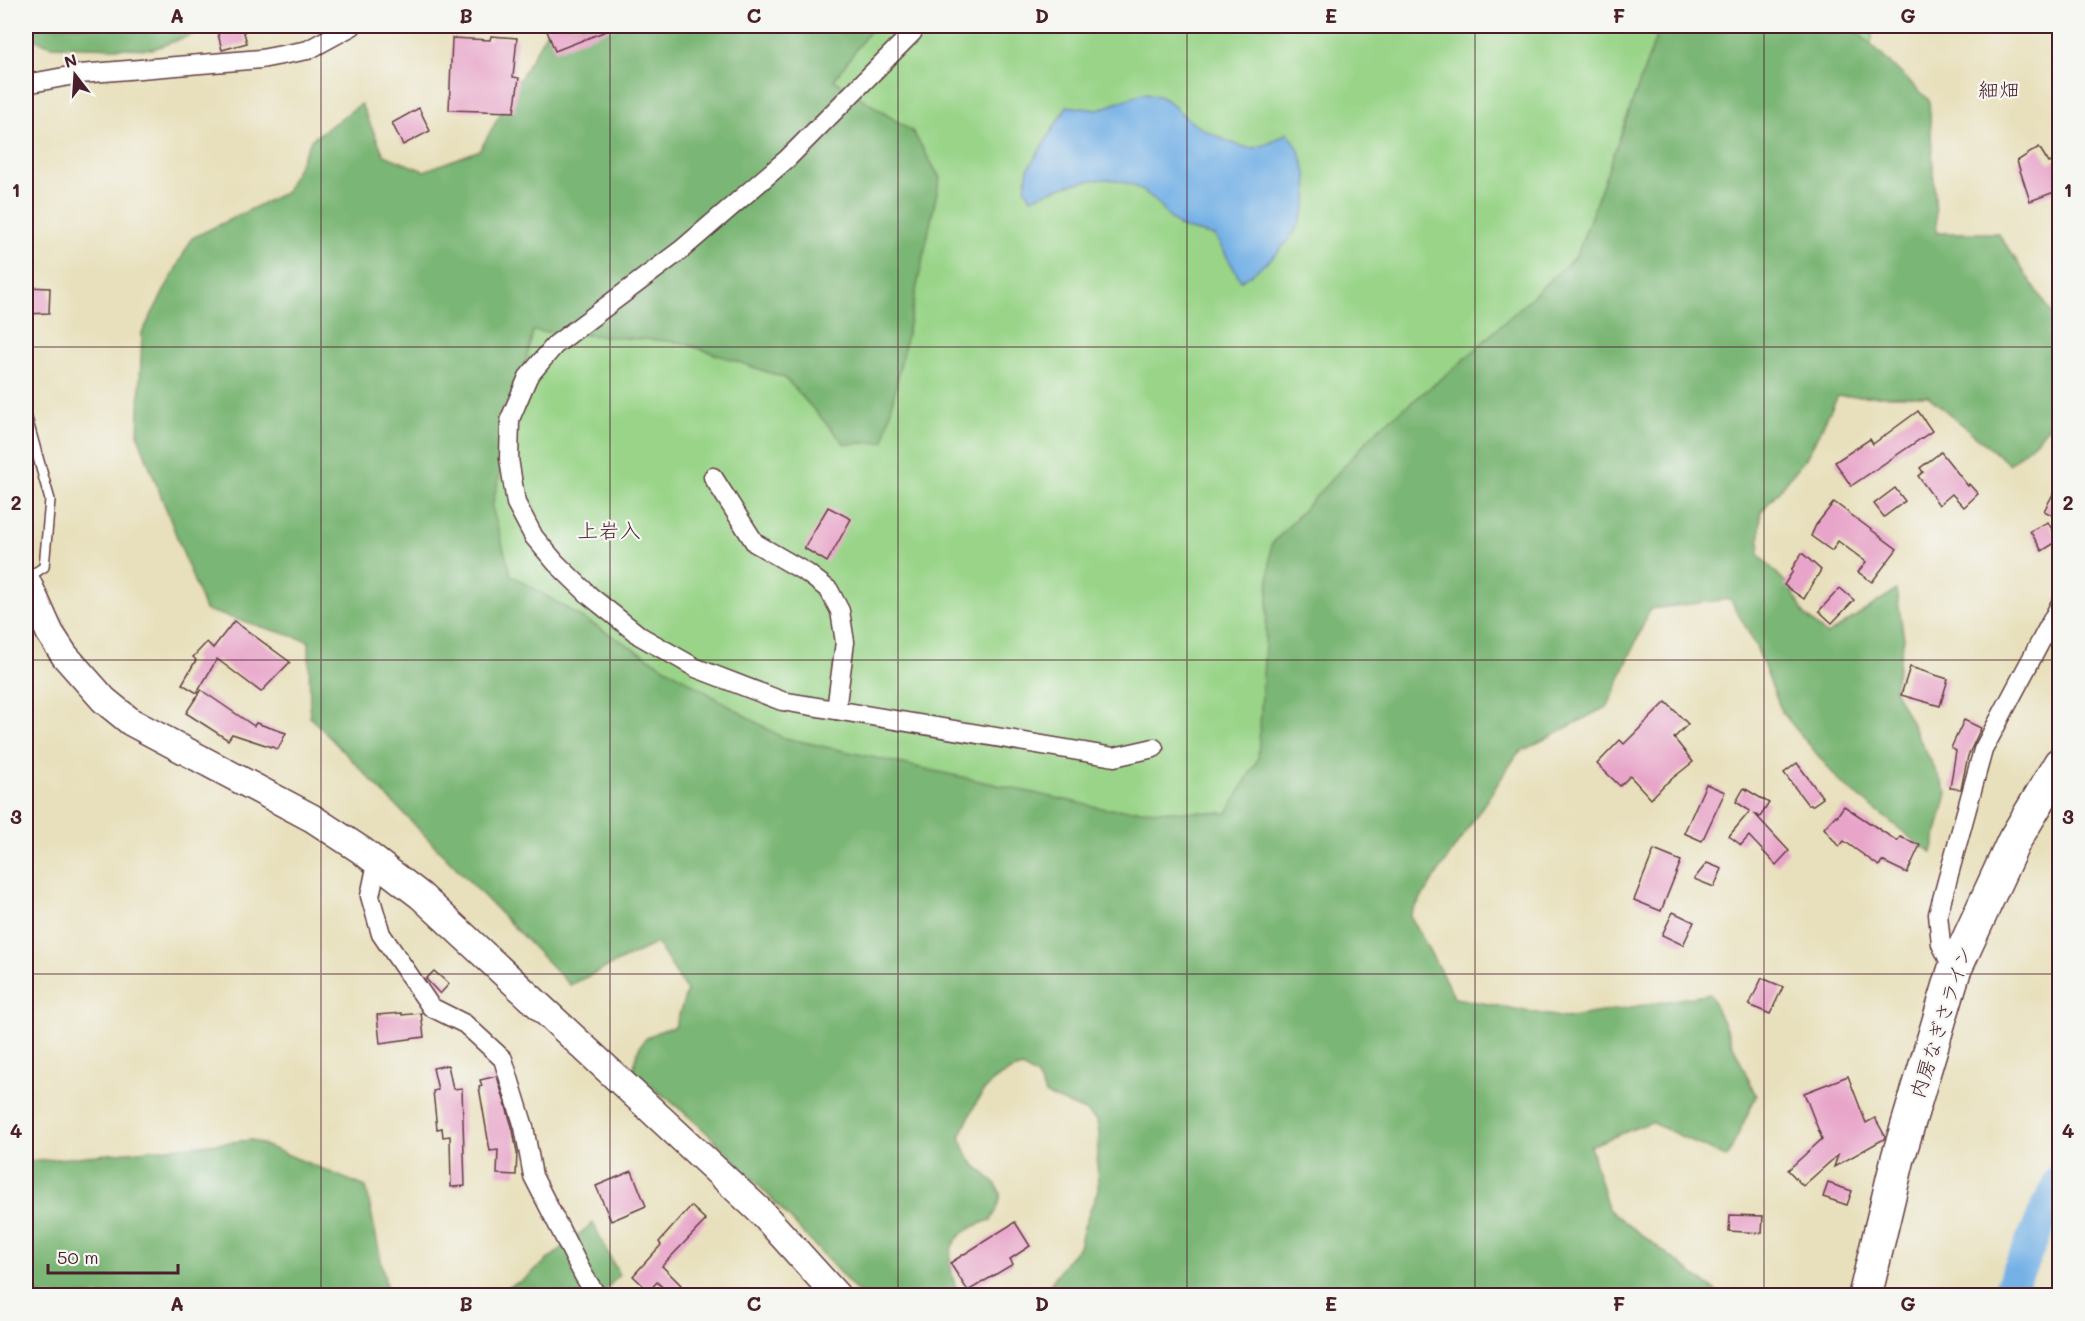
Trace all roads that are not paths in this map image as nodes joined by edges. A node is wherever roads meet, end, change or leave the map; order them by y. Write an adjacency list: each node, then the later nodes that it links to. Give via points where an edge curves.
1 (352, 26): 3 (street, via 308,50 261,59 80,74)
2 (916, 26): 8 (street, via 787,159 681,250 555,345 528,377 510,419 509,459 516,503 534,537 590,596 640,636 696,668 782,701)
3 (26, 84)
4 (26, 415): 6 (lane, via 50,500 44,567)
5 (713, 477): 8 (street, via 755,543 829,590 840,611 845,642)
6 (26, 579): 11 (street, via 65,656 131,722 312,818)
7 (2060, 605): 12 (street, via 1983,750 1938,914 1941,944)
8 (836, 710): 9 (street, via 1114,757)
9 (1154, 748)
10 (2060, 764): 12 (highway, 内房なぎさライン, via 2014,841)
11 (377, 863): 13 (street, via 370,896 381,934 431,1007 465,1024 503,1059 524,1127 533,1176); 14 (street, via 421,896 699,1152 760,1211)
12 (1954, 971): 15 (highway, 内房なぎさライン, via 1898,1158)
13 (597, 1296)
14 (837, 1296)
15 (1865, 1296)

